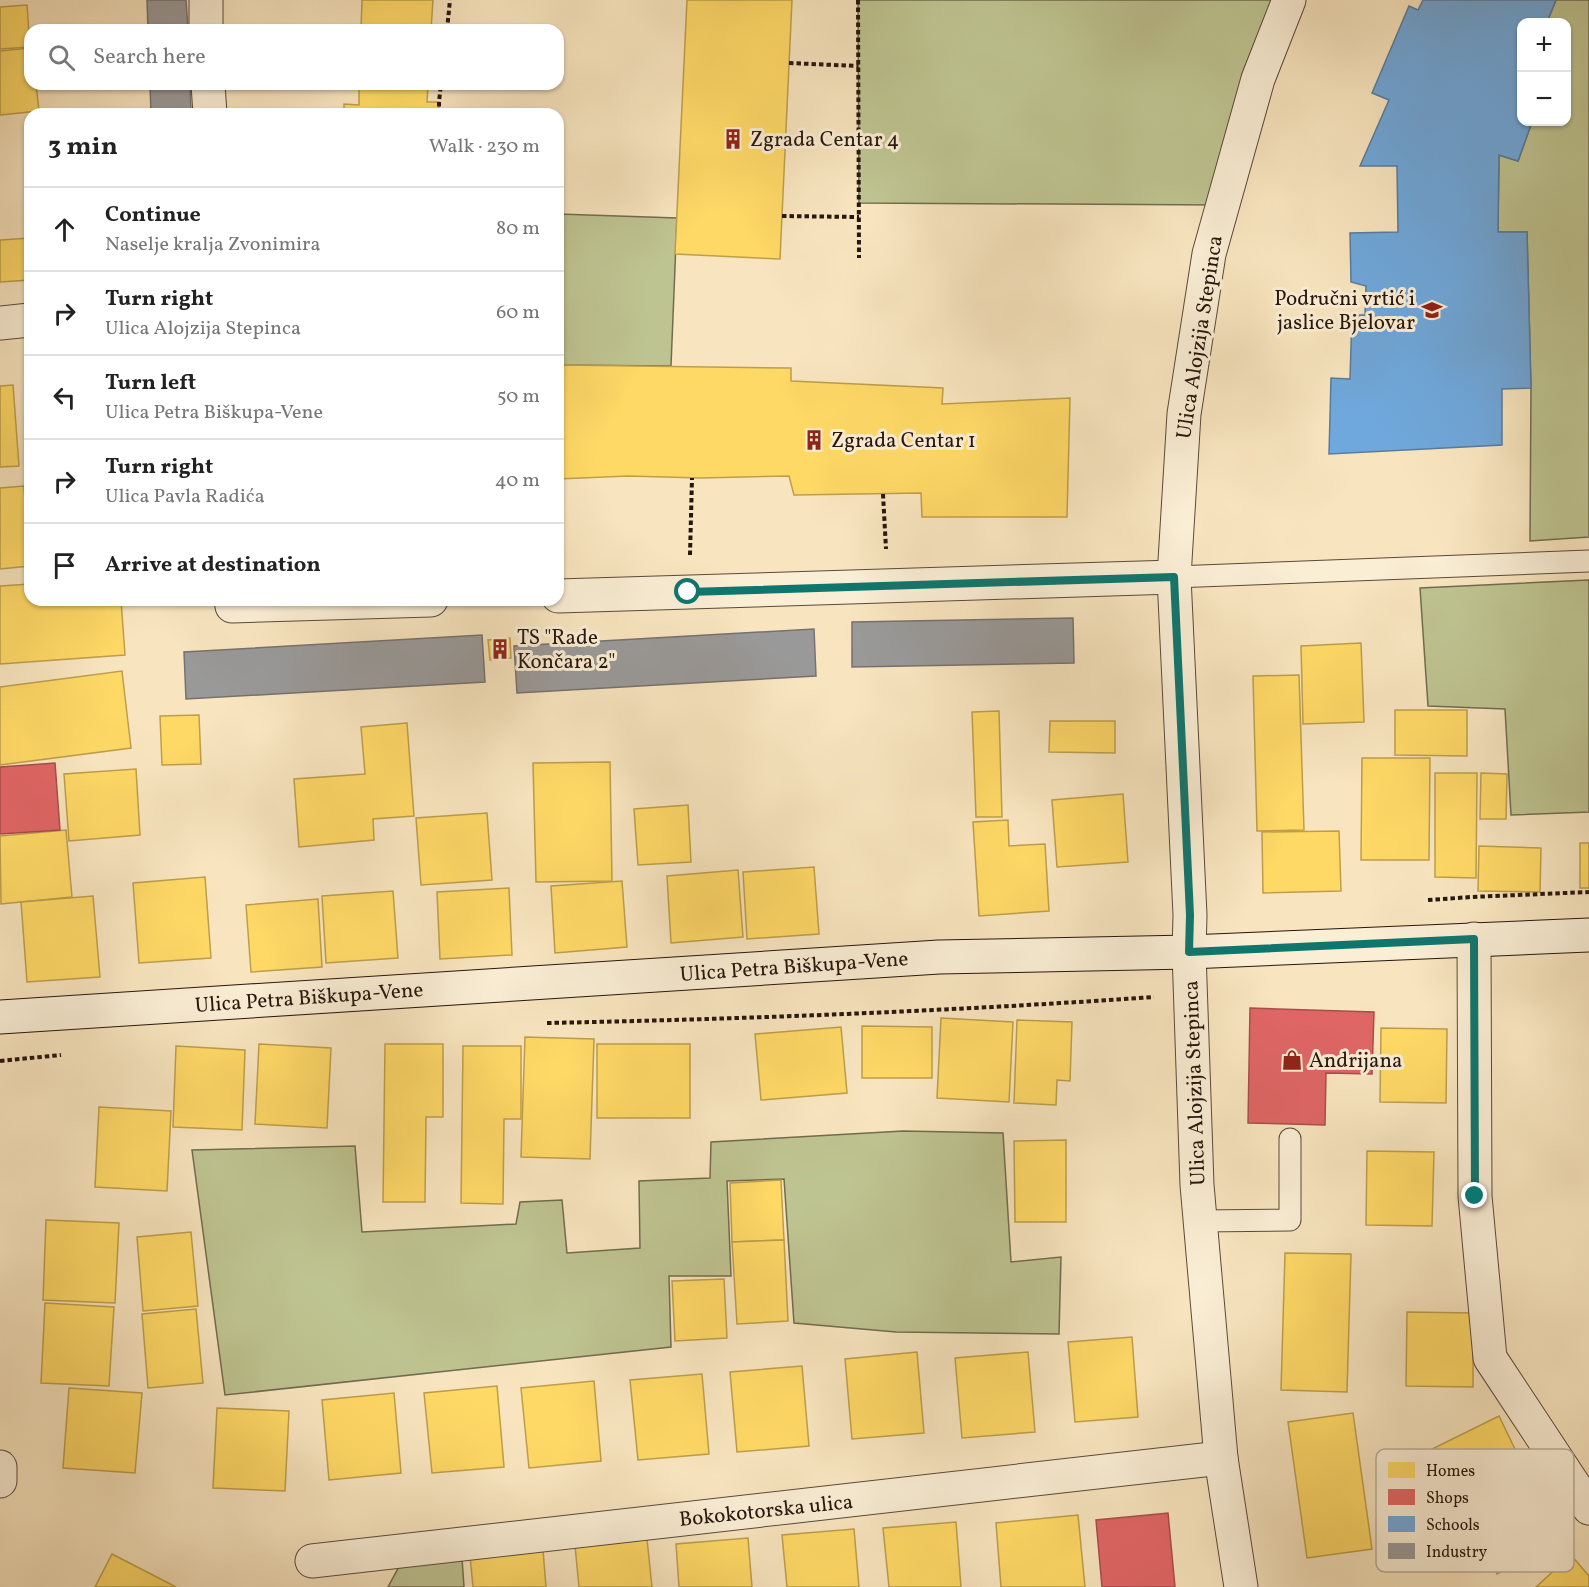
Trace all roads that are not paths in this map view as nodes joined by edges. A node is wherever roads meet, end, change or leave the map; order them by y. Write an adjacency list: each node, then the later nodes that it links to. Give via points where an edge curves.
1 (206, 0): 3 (street)
2 (1289, 0): 9 (street, Ulica Alojzija Stepinca, via 1258,79 1209,254 1184,414)
3 (206, 24)
4 (208, 90): 5 (street)
5 (210, 108)
6 (24, 320): 7 (street)
7 (0, 322)
8 (1589, 561): 9 (lane)
9 (1174, 577): 10 (street); 13 (street, Ulica Alojzija Stepinca)
10 (564, 596)
11 (1589, 934): 12 (street, Ulica Petra Biškupa-Vene)
12 (1474, 939): 13 (street, Ulica Petra Biškupa-Vene); 17 (street, via 1475,1196 1490,1358)
13 (1189, 952): 14 (street, Ulica Petra Biškupa-Vene, via 939,957); 16 (street, Ulica Alojzija Stepinca)
14 (0, 1017)
15 (1290, 1139): 16 (lane, via 1290,1220)
16 (1200, 1221): 18 (street, Ulica Alojzija Stepinca)
17 (1550, 1449)
18 (1221, 1458): 23 (street, Bokokotorska ulica); 24 (street, Ulica Alojzija Stepinca)
19 (0, 1467): 20 (street)
20 (0, 1480)
21 (1574, 1485): 22 (street)
22 (1589, 1508)
23 (312, 1561)
24 (1241, 1587)

